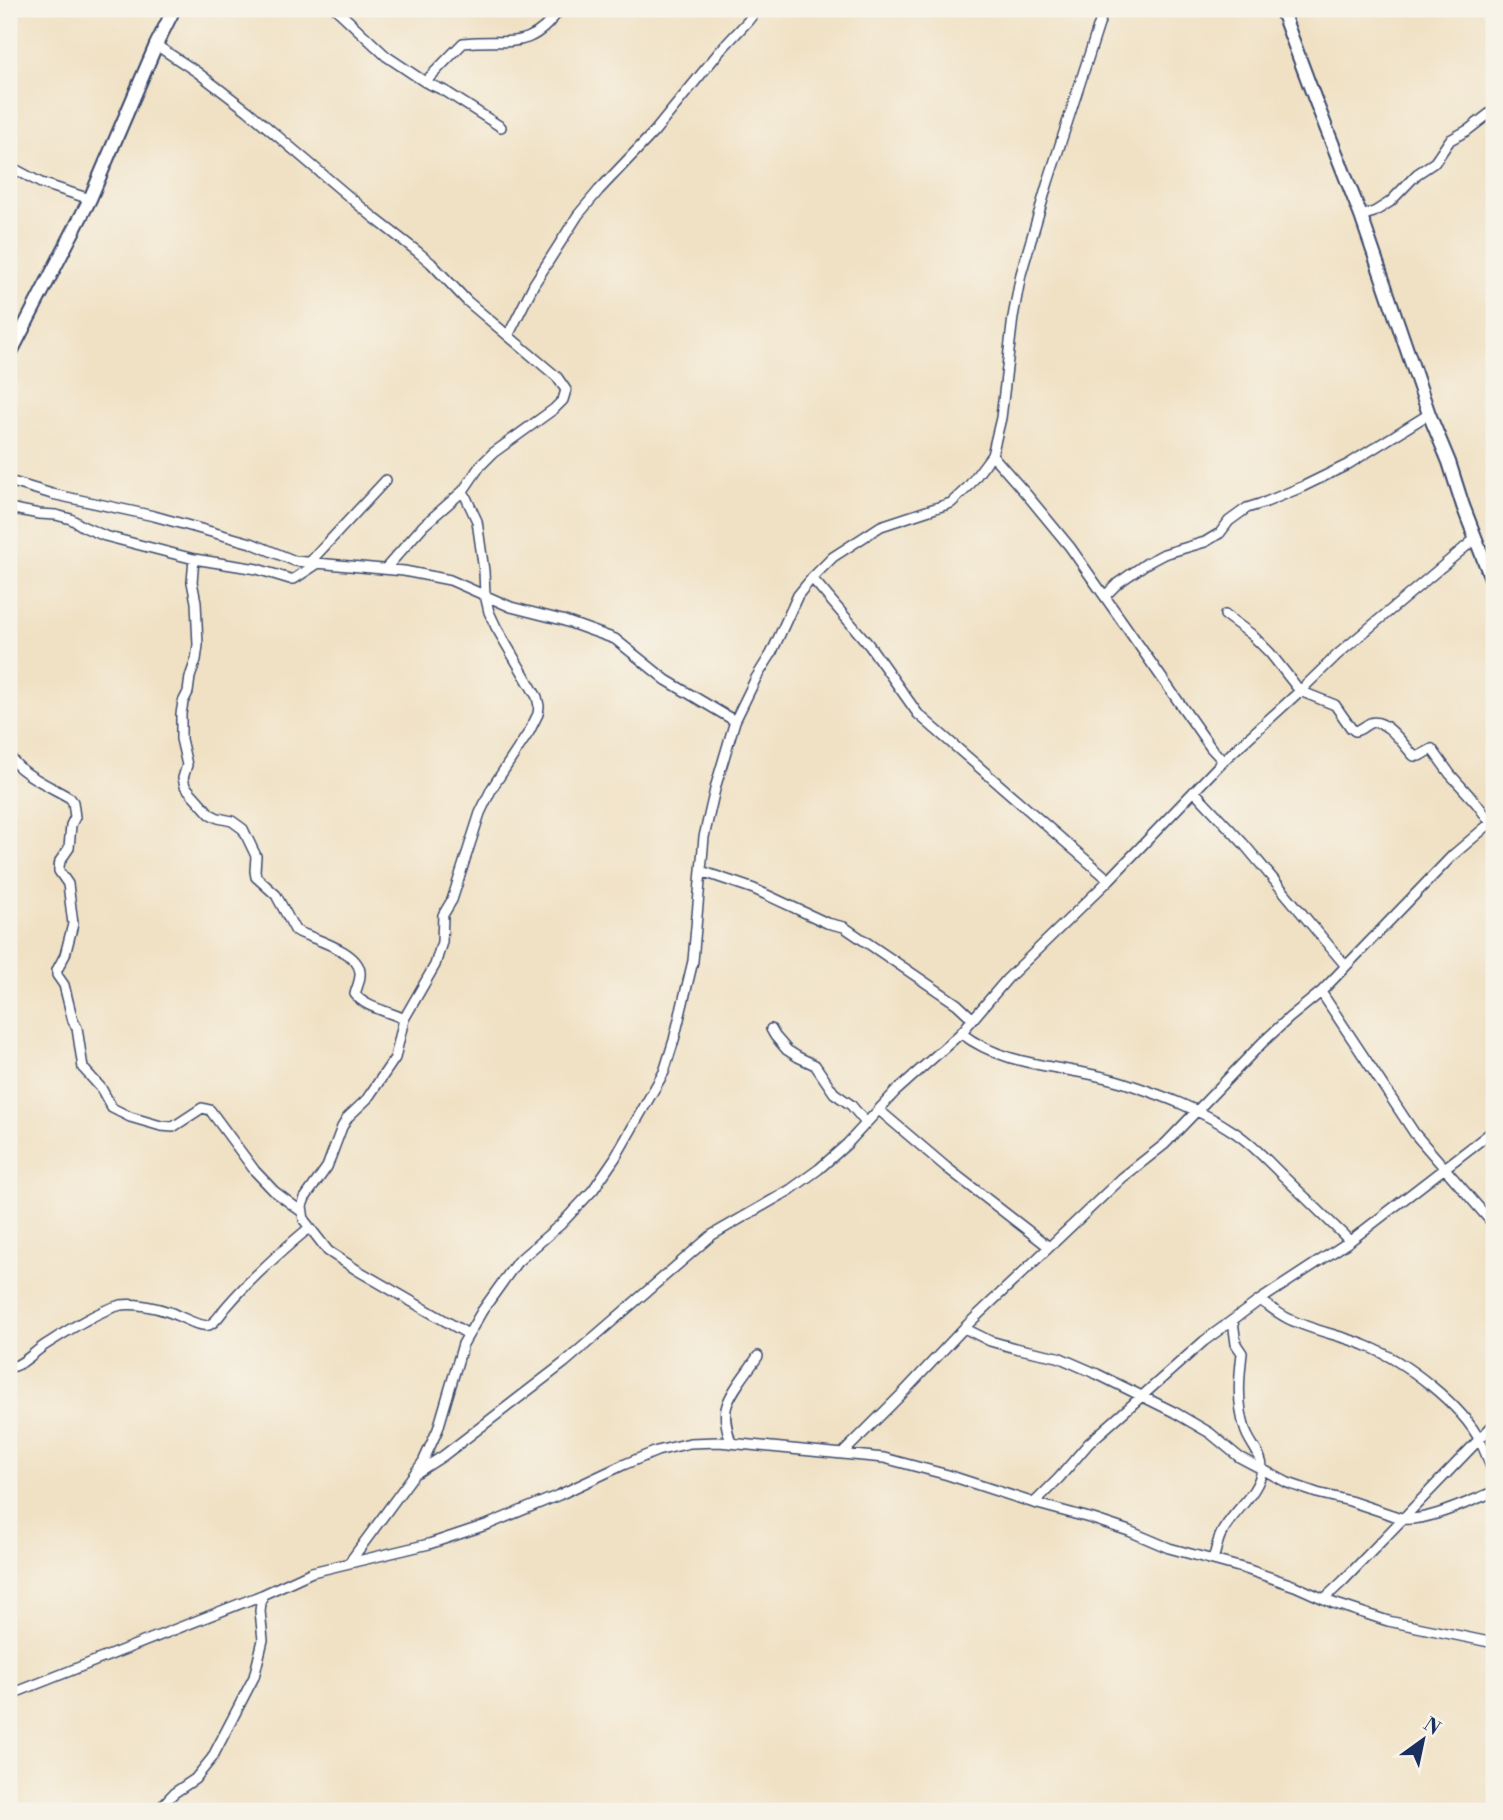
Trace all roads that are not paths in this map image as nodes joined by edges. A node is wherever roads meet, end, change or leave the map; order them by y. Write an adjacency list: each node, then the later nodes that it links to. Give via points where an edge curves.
1 (174, 9): 7 (main road)
2 (336, 9): 8 (street, via 386,56)
3 (560, 9): 8 (street, via 534,36 517,42 463,43)
4 (757, 9): 14 (street, via 578,215)
5 (1104, 9): 17 (street, via 1021,274)
6 (1281, 9): 13 (main road)
7 (156, 45): 12 (main road); 14 (street, via 248,111 431,263)
8 (425, 82): 10 (street)
9 (1494, 110): 13 (street, via 1450,140 1435,162 1381,209)
10 (501, 127)
11 (9, 166): 12 (street, via 41,183)
12 (90, 199): 15 (main road)
13 (1361, 216): 16 (main road)
14 (508, 336): 20 (street, via 566,390 554,409 480,466)
15 (9, 356)
16 (1430, 414): 22 (main road); 29 (street, via 1347,465 1247,508 1205,542 1147,563)
17 (992, 455): 26 (street, via 951,503 881,526 833,557); 29 (street)
18 (386, 480): 24 (street)
19 (9, 481): 24 (street, via 154,516)
20 (463, 491): 25 (street, via 424,525); 28 (street, via 477,521)
21 (9, 508): 23 (street, via 71,519 105,536)
22 (1476, 538): 27 (main road); 31 (street)
23 (194, 559): 24 (street, via 290,579); 42 (street, via 198,645 181,714 185,786 210,814 243,830 256,856 256,877 276,895 295,930 354,960 360,973 358,998)
24 (314, 563): 25 (street)
25 (385, 569): 28 (street, via 427,574)
26 (812, 578): 32 (street, via 798,595); 38 (street, via 869,645 918,714)
27 (1494, 586)
28 (485, 594): 32 (street, via 511,607 615,639 666,680); 42 (street, via 496,627 537,697 538,715 480,813 443,915 435,965)
29 (1105, 596): 34 (street)
30 (1225, 615): 31 (street, via 1270,653)
31 (1300, 691): 34 (street); 36 (street, via 1335,705 1355,732 1374,723 1389,729 1414,756 1432,749)
32 (734, 720): 37 (street, via 709,811)
33 (9, 754): 50 (street, via 14,763 73,802 69,848 59,867 68,884 73,924 57,975 69,1000 85,1071 112,1108 130,1117 173,1127 202,1108 210,1110 255,1171)
34 (1223, 761): 35 (street)
35 (1194, 791): 38 (street); 39 (street)
36 (1493, 821): 39 (street, via 1453,855)
37 (701, 871): 41 (street, via 844,927); 58 (street, via 695,951 664,1072 593,1190 517,1262)
38 (1109, 880): 41 (street)
39 (1346, 966): 40 (street)
40 (1321, 992): 46 (street, via 1262,1043); 49 (street, via 1415,1134)
41 (972, 1018): 44 (street)
42 (404, 1019): 50 (street, via 395,1058 367,1099 348,1117)
43 (771, 1029): 47 (street, via 787,1050 815,1065 834,1093)
44 (961, 1033): 45 (street); 46 (street, via 1005,1056 1121,1082)
45 (879, 1110): 47 (street); 54 (street)
46 (1198, 1110): 53 (street, via 1236,1133); 54 (street)
47 (866, 1124): 67 (street, via 819,1169 712,1235 564,1363)
48 (1494, 1130): 49 (street)
49 (1446, 1168): 51 (street); 53 (street)
50 (302, 1212): 52 (street)
51 (1494, 1225)
52 (309, 1228): 58 (street, via 328,1251); 60 (street, via 209,1325 165,1310 118,1306)
53 (1350, 1241): 55 (street)
54 (1049, 1247): 57 (street)
55 (1260, 1300): 56 (street); 63 (street, via 1284,1317 1371,1347 1404,1366 1454,1408)
56 (1233, 1321): 61 (street); 66 (street, via 1242,1353 1238,1390 1244,1428)
57 (964, 1328): 61 (street, via 990,1341 1058,1357); 65 (street)
58 (468, 1334): 67 (street, via 439,1429)
59 (758, 1356): 64 (street, via 726,1410)
60 (9, 1367)
61 (1141, 1397): 66 (street, via 1210,1433); 70 (street)
62 (1494, 1424): 63 (street)
63 (1479, 1440): 68 (street); 71 (street)
64 (732, 1443): 65 (street); 73 (street, via 691,1443 657,1451 489,1524)
65 (843, 1453): 70 (street, via 884,1458)
66 (1262, 1470): 71 (street, via 1302,1488); 72 (street, via 1220,1535)
67 (415, 1473): 73 (street)
68 (1494, 1476)
69 (1494, 1492): 71 (street, via 1429,1516)
70 (1034, 1503): 72 (street)
71 (1404, 1519): 75 (street)
72 (1213, 1560): 75 (street)
73 (349, 1563): 74 (street, via 313,1572)
74 (262, 1595): 77 (street); 78 (street, via 263,1640 254,1678 212,1758)
75 (1324, 1599): 76 (street, via 1388,1621)
76 (1494, 1643)
77 (9, 1695)
78 (158, 1811)

